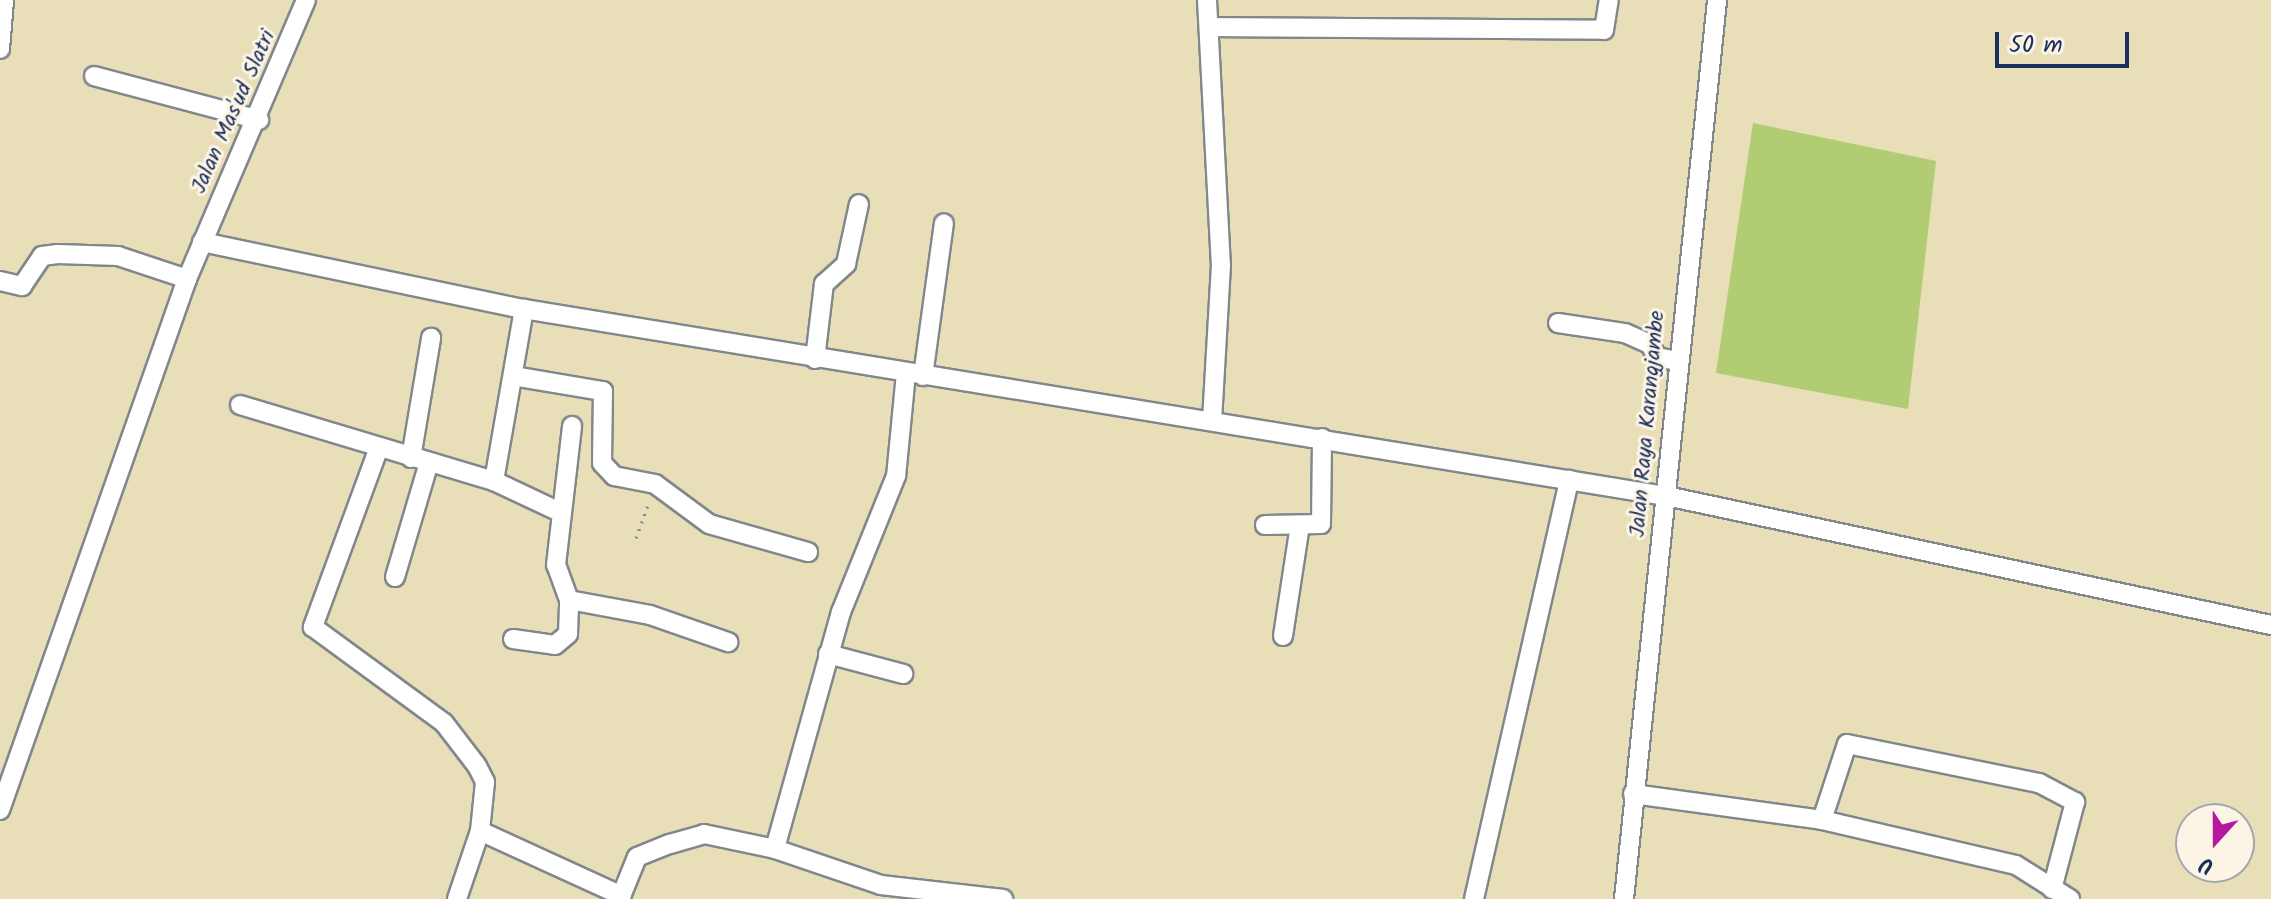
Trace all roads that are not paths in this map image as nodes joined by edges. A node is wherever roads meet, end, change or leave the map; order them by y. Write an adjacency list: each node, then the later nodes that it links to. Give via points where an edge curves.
1 (4, 0): 7 (street)
2 (306, 0): 9 (street, Jalan Mas'ud Slatri)
3 (1207, 0): 6 (street)
4 (1609, 0): 6 (street, via 1604,30)
5 (1717, 0): 19 (street, Jalan Raya Karangjambe)
6 (1211, 27): 23 (street, via 1221,265)
7 (0, 49)
8 (94, 76): 9 (street)
9 (259, 120): 12 (street, Jalan Mas'ud Slatri)
10 (859, 204): 18 (street, via 846,264 824,284)
11 (944, 223): 20 (street)
12 (202, 242): 13 (street, Jalan Mas'ud Slatri); 15 (street)
13 (187, 279): 14 (street, via 118,256 58,254 42,256 22,286); 44 (street, Jalan Mas'ud Slatri)
14 (0, 281)
15 (524, 309): 18 (street); 21 (street)
16 (1558, 323): 19 (street, via 1625,333 1650,344 1657,357)
17 (431, 338): 27 (street)
18 (815, 359): 20 (street)
19 (1677, 361): 30 (street, Jalan Raya Karangjambe)
20 (914, 374): 23 (street); 41 (street, via 892,490)
21 (513, 376): 29 (street); 34 (street, via 603,391 606,471 655,484 709,524)
22 (240, 405): 26 (street)
23 (1212, 421): 25 (street)
24 (572, 426): 31 (street)
25 (1322, 438): 28 (street); 33 (street, via 1321,524)
26 (378, 450): 27 (street); 46 (street, via 314,635 444,723 485,782)
27 (420, 460): 29 (street); 35 (street)
28 (1569, 480): 30 (street); 52 (street)
29 (494, 481): 31 (street)
30 (1671, 497): 37 (street); 43 (street, Jalan Raya Karangjambe)
31 (560, 512): 36 (street, via 566,525 556,565)
32 (1265, 525): 33 (street)
33 (1300, 525): 38 (street)
34 (808, 552)
35 (395, 577)
36 (569, 600): 39 (street, via 564,643); 40 (street, via 650,615)
37 (2271, 625)
38 (1283, 636)
39 (513, 639)
40 (728, 642)
41 (828, 654): 42 (street); 47 (street)
42 (903, 674)
43 (1633, 794): 45 (street); 53 (street, Jalan Raya Karangjambe)
44 (0, 810)
45 (1822, 820): 48 (street, via 2016,865); 48 (street, via 1847,744 2039,783 2075,802)
46 (480, 831): 49 (street); 50 (street)
47 (775, 849): 49 (street, via 704,834 681,840 637,857); 51 (street, via 881,885)
48 (2052, 889): 54 (street)
49 (621, 897)
50 (457, 899)
51 (1003, 899)
52 (1474, 899)
53 (1624, 899)
54 (2070, 899)

